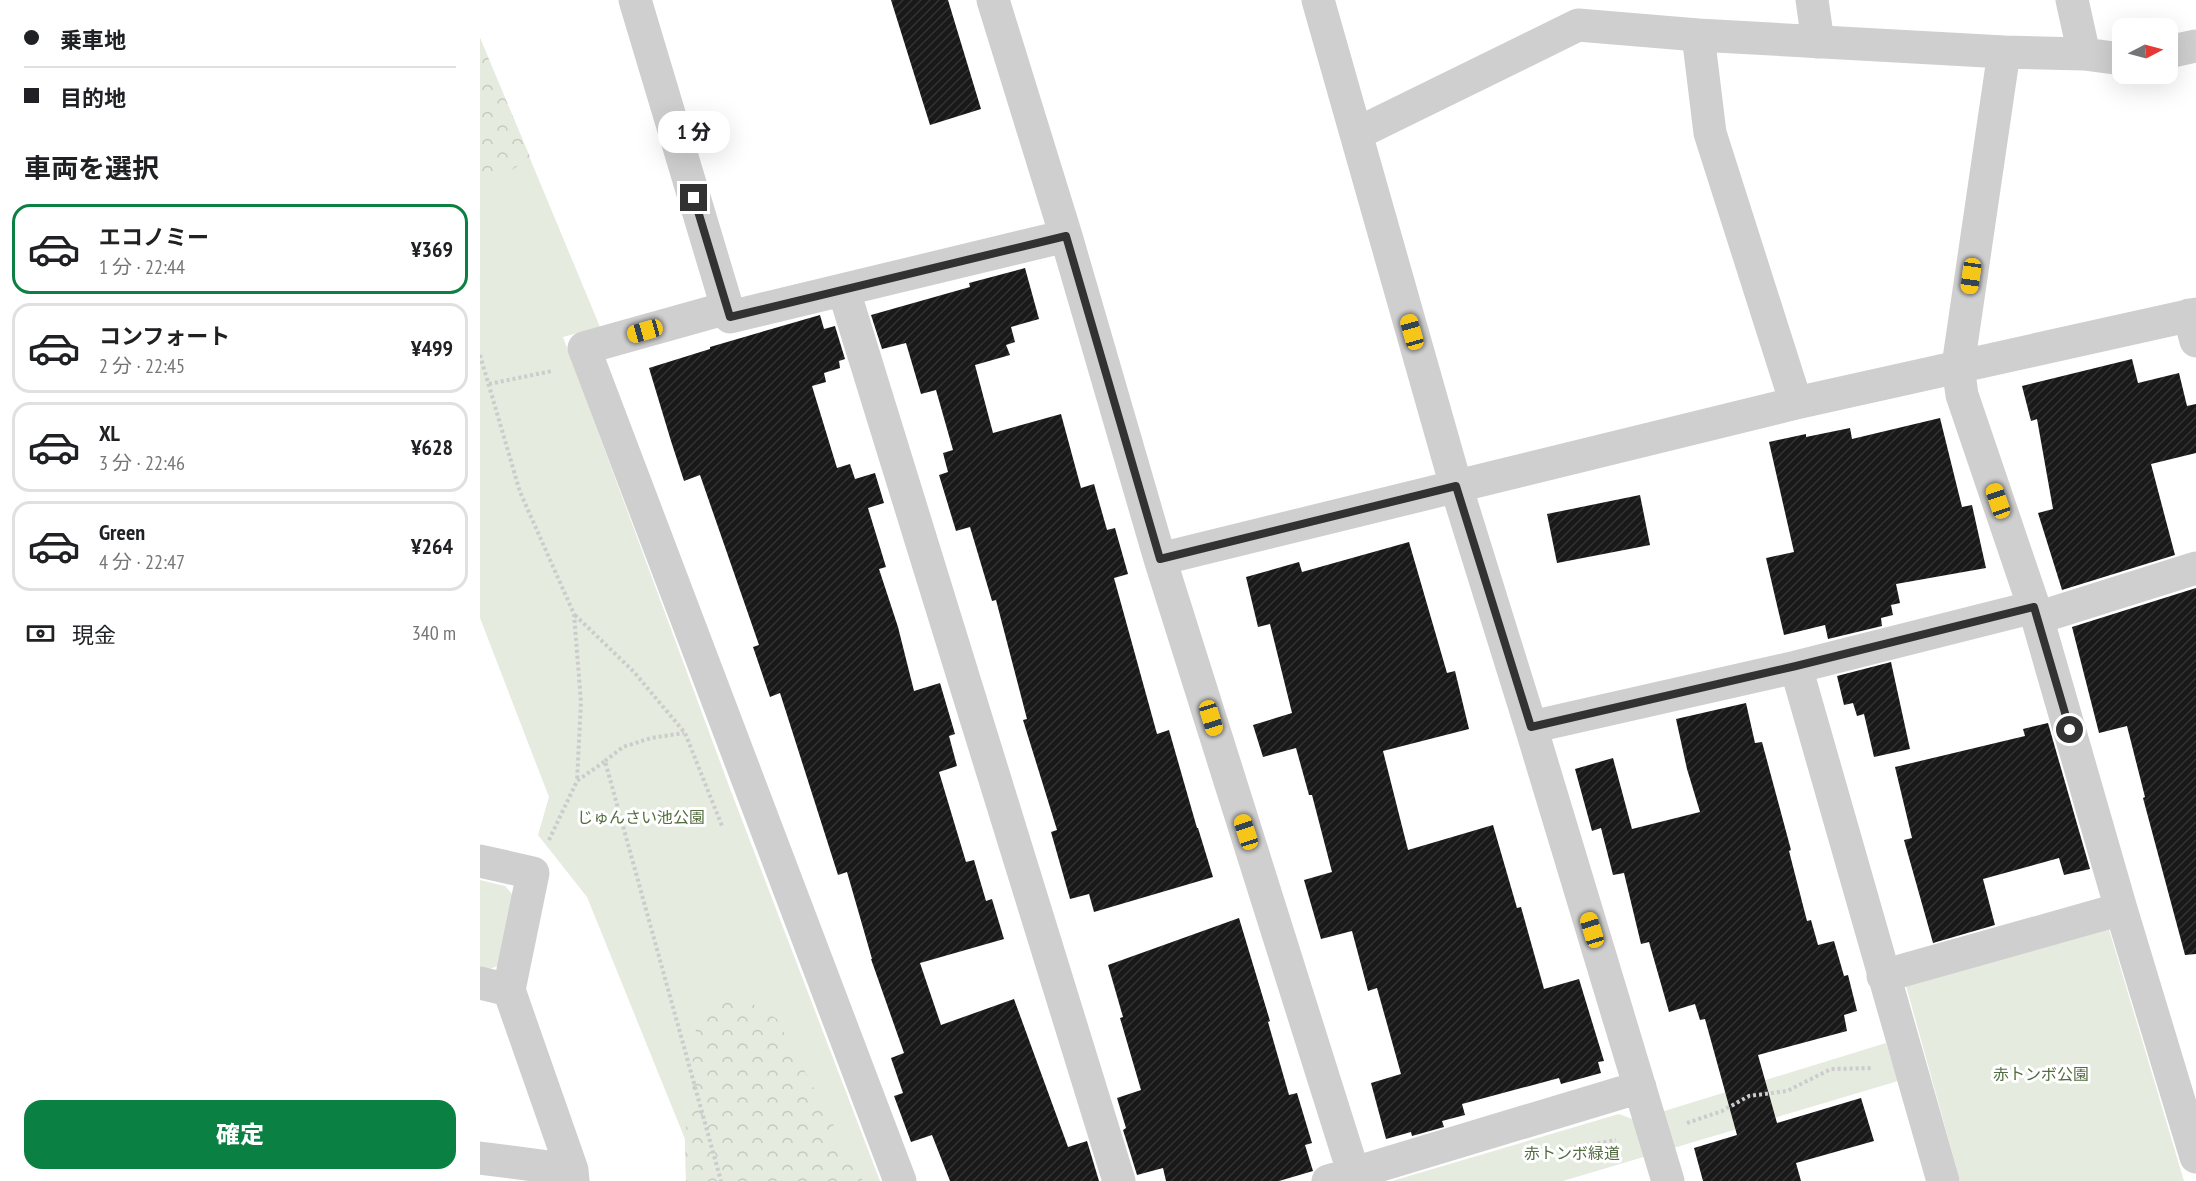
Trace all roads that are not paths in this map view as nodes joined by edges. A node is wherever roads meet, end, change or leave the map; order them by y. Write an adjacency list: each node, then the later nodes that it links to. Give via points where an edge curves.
1 (635, 0): 16 (street)
2 (993, 0): 14 (street)
3 (1318, 0): 13 (street)
4 (1812, 0): 7 (street)
5 (2072, 0): 11 (street)
6 (1698, 35): 7 (street); 13 (street, via 1578,26); 19 (street, via 1710,133)
7 (1818, 42): 10 (street)
8 (2196, 46): 9 (street)
9 (2178, 50)
10 (2004, 52): 11 (street); 18 (street)
11 (2084, 54): 12 (street)
12 (2112, 58)
13 (1356, 134): 20 (street)
14 (1066, 236): 15 (street); 21 (street)
15 (844, 291): 16 (street, via 730,317); 36 (street)
16 (727, 308): 35 (street, via 584,348)
17 (2194, 323): 18 (street)
18 (1958, 366): 19 (street); 23 (street, via 1962,395)
19 (1796, 403): 20 (street)
20 (1456, 486): 21 (street); 25 (street)
21 (1160, 559): 34 (street)
22 (2196, 568): 23 (street)
23 (2036, 613): 24 (street); 27 (street)
24 (1796, 666): 25 (street); 28 (street)
25 (1531, 727): 30 (street)
26 (480, 861): 29 (street, via 533,873)
27 (2121, 909): 28 (street); 31 (street)
28 (1883, 976): 38 (street)
29 (495, 986): 33 (street)
30 (1640, 1087): 34 (street); 37 (street)
31 (2196, 1157)
32 (480, 1158): 33 (street)
33 (572, 1176)
34 (1346, 1179)
35 (900, 1181)
36 (1119, 1181)
37 (1668, 1181)
38 (1942, 1181)

